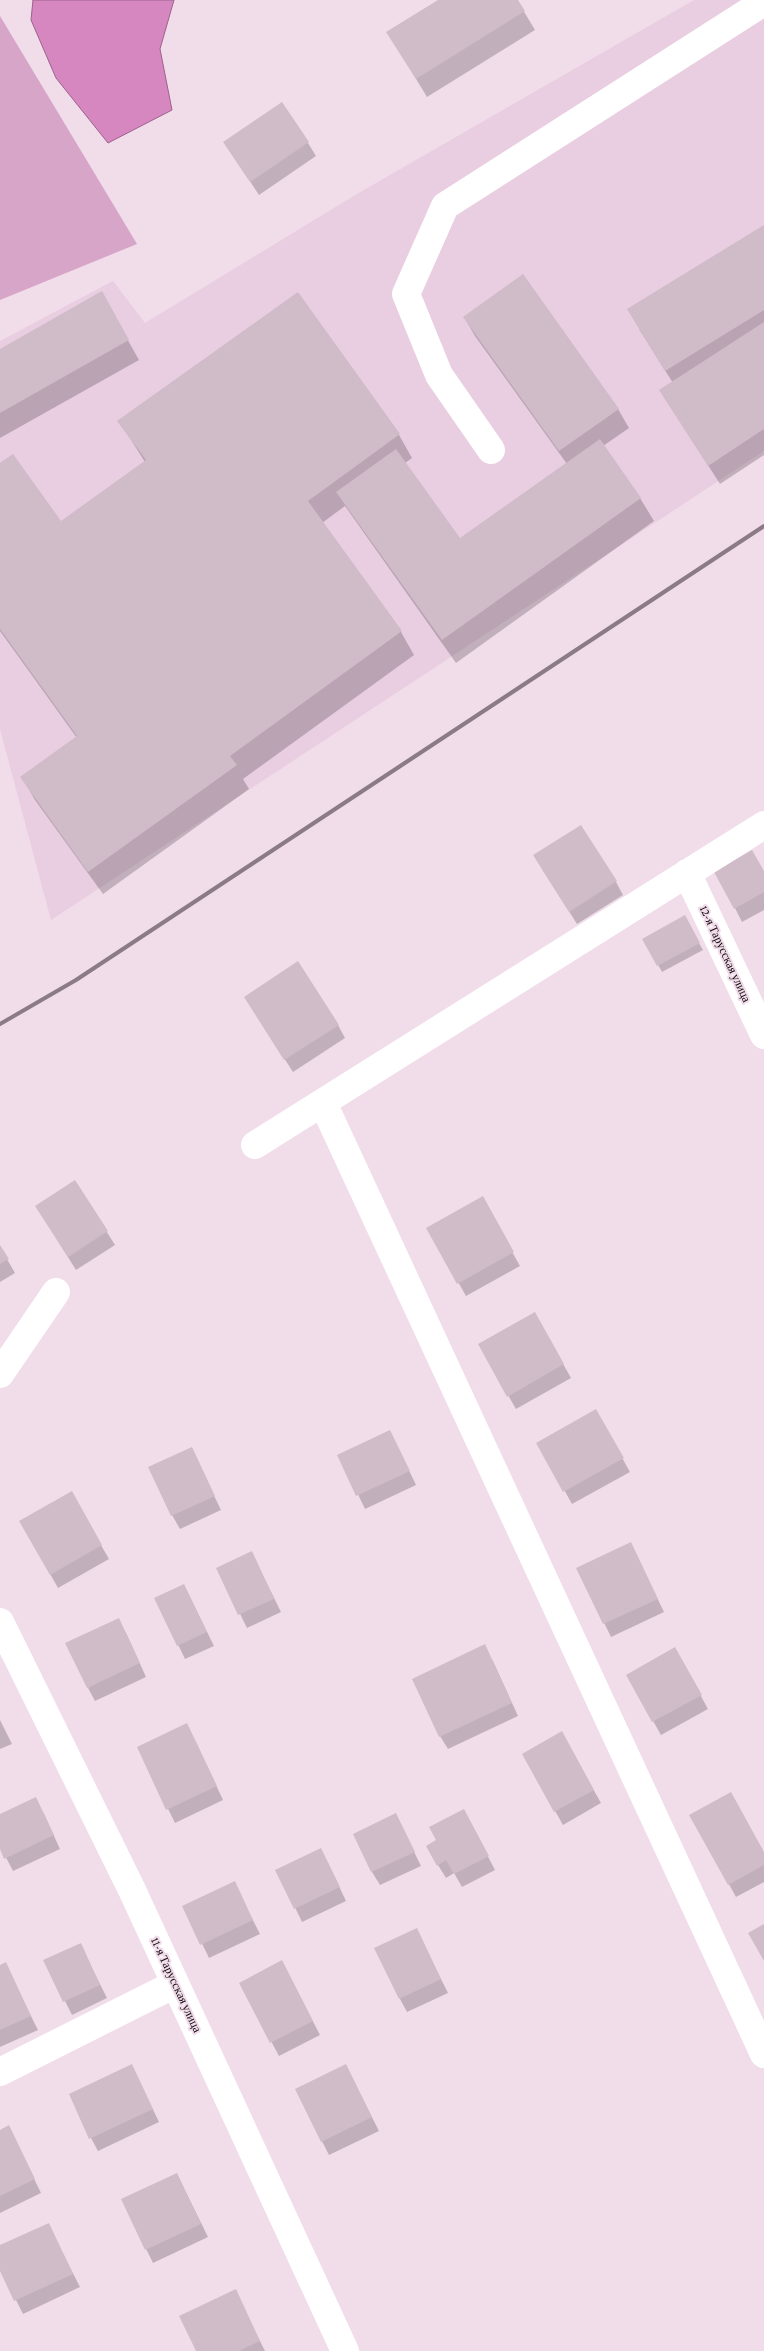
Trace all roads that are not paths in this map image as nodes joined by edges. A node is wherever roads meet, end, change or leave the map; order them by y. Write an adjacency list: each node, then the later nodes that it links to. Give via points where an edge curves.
1 (764, 2): 2 (street, via 445,206 406,294 439,374)
2 (491, 450)
3 (764, 824): 4 (street)
4 (687, 873): 5 (street, 12-я Тарусская улица); 6 (street)
5 (764, 1036)
6 (323, 1103): 7 (street); 12 (street)
7 (255, 1145)
8 (56, 1292): 9 (street)
9 (0, 1374)
10 (0, 1622): 11 (street, 11-я Тарусская улица)
11 (176, 1984): 13 (street); 14 (street, 11-я Тарусская улица)
12 (764, 2054)
13 (0, 2072)
14 (345, 2351)

